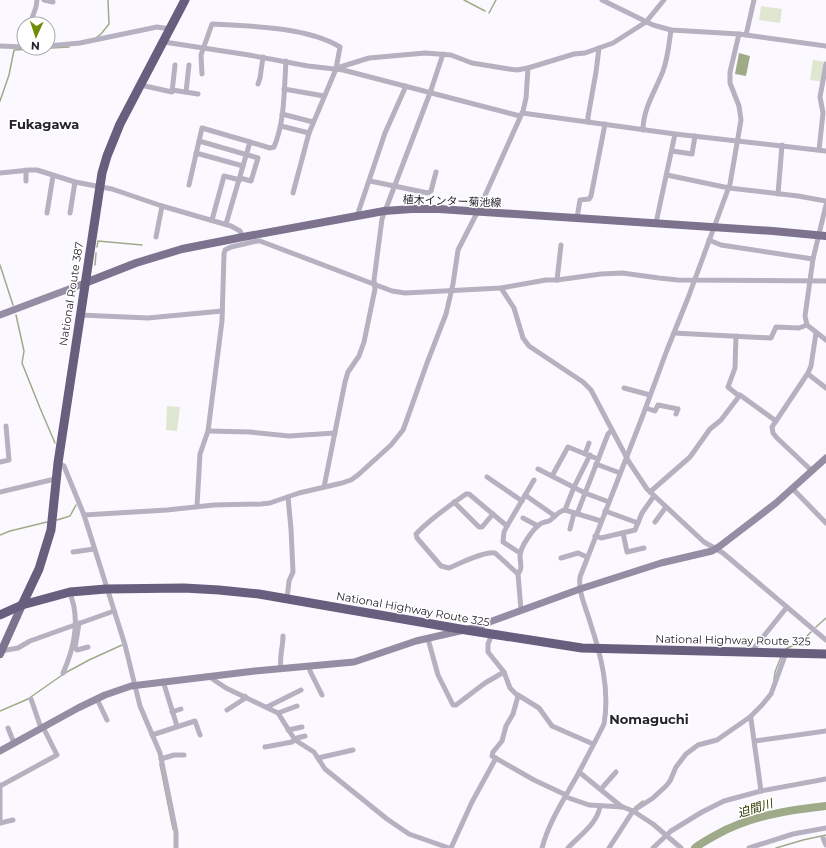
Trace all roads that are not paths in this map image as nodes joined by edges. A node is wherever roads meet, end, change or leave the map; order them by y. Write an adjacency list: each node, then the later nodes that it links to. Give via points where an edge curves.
1 (37, 0): 8 (street)
2 (44, 0): 7 (street)
3 (185, 0): 10 (highway, National Route 387)
4 (602, 0): 9 (street)
5 (664, 0): 9 (street)
6 (754, 0): 13 (street)
7 (53, 2)
8 (33, 16)
9 (646, 22): 11 (street); 20 (street, via 624,37)
10 (170, 30): 14 (highway, National Route 387); 16 (street, via 157,27 80,44)
11 (671, 30): 12 (street); 46 (street, via 664,69 643,121)
12 (739, 34): 13 (street); 51 (street, via 730,72 730,83 739,106 741,120)
13 (746, 35): 17 (street)
14 (164, 42): 19 (street); 30 (highway, National Route 387)
15 (0, 46): 18 (street)
16 (56, 46)
17 (826, 46)
18 (16, 47)
19 (204, 48): 22 (street); 28 (street, via 212,24 267,27 310,35 340,47); 29 (street, via 201,55)
20 (599, 48): 27 (street); 43 (street)
21 (443, 54): 27 (street, via 487,66 516,70); 28 (street, via 424,53 368,58); 36 (street)
22 (263, 57): 23 (street); 31 (street)
23 (286, 61): 28 (street); 33 (street)
24 (826, 64): 39 (street, via 820,97)
25 (174, 65): 34 (street)
26 (189, 65): 35 (street)
27 (528, 68): 41 (street, via 526,98)
28 (336, 69): 32 (street); 38 (street)
29 (202, 74)
30 (141, 84): 34 (street); 71 (highway, National Route 387, via 113,139)
31 (258, 84)
32 (406, 86): 36 (street); 66 (street, via 385,133)
33 (284, 89): 38 (street); 40 (street)
34 (172, 90): 35 (street)
35 (186, 92): 37 (street)
36 (430, 93): 41 (street); 70 (street)
37 (198, 94)
38 (324, 96): 42 (street)
39 (824, 105): 54 (street)
40 (282, 114): 42 (street); 45 (street)
41 (521, 115): 43 (street); 79 (street)
42 (313, 122): 47 (street)
43 (588, 122): 44 (street)
44 (605, 124): 46 (street); 83 (street, via 591,196 589,199 580,200)
45 (281, 126): 47 (street); 52 (street, via 274,147)
46 (644, 130): 48 (street)
47 (309, 133): 73 (street)
48 (675, 134): 49 (street); 56 (street)
49 (695, 136): 51 (street); 56 (street, via 692,154)
50 (199, 140): 52 (street, via 202,128); 57 (street); 58 (street)
51 (738, 140): 53 (street); 72 (street)
52 (250, 142): 58 (street)
53 (782, 145): 54 (street); 74 (street)
54 (819, 150): 55 (street)
55 (826, 150)
56 (672, 151): 63 (street)
57 (196, 153): 59 (street); 69 (street)
58 (247, 154): 59 (street); 65 (street, via 258,158 251,181)
59 (243, 166): 65 (street)
60 (26, 170): 61 (street); 64 (street, via 37,170); 67 (street)
61 (0, 172)
62 (436, 172): 70 (street, via 431,191 428,193)
63 (667, 175): 72 (street); 85 (street)
64 (53, 176): 68 (street); 80 (street)
65 (240, 179): 84 (street, via 224,176); 86 (street)
66 (370, 180): 70 (street); 82 (street)
67 (26, 181)
68 (74, 182): 71 (street); 81 (street)
69 (189, 185)
70 (394, 185): 78 (street)
71 (100, 187): 77 (street); 99 (highway, National Route 387)
72 (729, 188): 74 (street); 87 (street)
73 (293, 194)
74 (778, 194): 75 (street)
75 (826, 201)
76 (826, 205): 88 (street)
77 (162, 206): 84 (street); 89 (street)
78 (384, 211): 79 (main road, 植木インター菊池線, via 425,209); 82 (main road, 植木インター菊池線); 100 (street)
79 (477, 212): 83 (main road, 植木インター菊池線); 102 (street, via 458,250)
80 (47, 213)
81 (70, 213)
82 (357, 216): 91 (main road, 植木インター菊池線)
83 (577, 218): 85 (main road, 植木インター菊池線)
84 (212, 220): 86 (street)
85 (656, 223): 87 (main road, 植木インター菊池線)
86 (226, 224): 90 (street, via 240,231)
87 (714, 227): 88 (main road, 植木インター菊池線); 92 (street)
88 (823, 236): 94 (street)
89 (156, 237)
90 (243, 237): 91 (main road, 植木インター菊池線); 99 (main road, 植木インター菊池線, via 162,254)
91 (254, 238): 100 (street); 103 (street, via 225,250)
92 (709, 240): 94 (street, via 721,245); 95 (street)
93 (561, 245): 96 (street)
94 (813, 259): 97 (street)
95 (695, 279): 96 (street, via 658,278 622,273); 97 (street); 108 (street)
96 (557, 280): 101 (street)
97 (811, 281): 98 (street); 106 (street, via 805,316)
98 (826, 281)
99 (85, 283): 104 (street); 105 (highway, National Route 387)
100 (375, 284): 102 (street, via 405,293); 122 (street, via 364,342 359,356 348,372)
101 (500, 288): 102 (street); 120 (street, via 514,308 526,342 588,386)
102 (451, 290): 137 (street, via 442,328 403,430 391,445 358,475 351,480)
103 (222, 311): 105 (street, via 148,318); 121 (street)
104 (0, 315)
105 (80, 315): 129 (highway, National Route 387)
106 (807, 325): 107 (street); 109 (street, via 799,328 776,327 771,338)
107 (816, 332): 110 (street); 111 (street)
108 (674, 333): 109 (street); 114 (street)
109 (736, 336): 115 (street, via 735,368 728,387)
110 (826, 340)
111 (808, 374): 113 (street); 118 (street)
112 (624, 388): 114 (street)
113 (826, 388)
114 (650, 395): 116 (street)
115 (739, 396): 118 (street, via 742,395); 142 (street, via 690,457)
116 (646, 408): 117 (street, via 655,411 658,405 678,409); 125 (street)
117 (676, 414)
118 (776, 420): 131 (street, via 772,427 776,438)
119 (6, 426): 128 (street, via 10,460)
120 (612, 430): 125 (street); 127 (street)
121 (208, 431): 122 (street, via 288,436); 148 (street, via 200,454)
122 (335, 433): 137 (street)
123 (589, 443): 124 (street)
124 (588, 455): 127 (street); 133 (street, via 568,447); 138 (street)
125 (627, 457): 132 (street); 142 (street)
126 (826, 458): 131 (street)
127 (598, 461): 132 (street); 141 (street)
128 (0, 462)
129 (58, 463): 135 (highway, National Route 387); 154 (street, via 64,466)
130 (538, 469): 133 (street)
131 (812, 471): 139 (street)
132 (620, 473): 147 (street)
133 (552, 476): 138 (street)
134 (487, 477): 145 (street)
135 (56, 479): 140 (street); 178 (highway, National Route 387, via 49,539 39,569)
136 (534, 480): 143 (street)
137 (324, 487): 144 (street)
138 (574, 487): 141 (street); 150 (street)
139 (793, 489): 159 (street); 168 (street)
140 (0, 492)
141 (585, 493): 147 (street); 153 (street)
142 (652, 494): 149 (street); 160 (street)
143 (525, 495): 145 (street); 155 (street)
144 (288, 497): 148 (street, via 262,504); 177 (street, via 292,572)
145 (522, 501): 161 (street)
146 (454, 502): 152 (street, via 469,494); 152 (street, via 479,527); 173 (street, via 416,534 421,544 445,568 494,553)
147 (609, 502): 151 (street)
148 (197, 506): 154 (street)
149 (666, 507): 158 (street); 168 (street, via 704,542)
150 (564, 510): 153 (street); 155 (street)
151 (605, 511): 157 (street); 160 (street)
152 (494, 514): 161 (street)
153 (575, 514): 157 (street); 163 (street)
154 (84, 515): 167 (street)
155 (555, 516): 162 (street)
156 (523, 518): 162 (street)
157 (601, 521): 165 (street)
158 (655, 522)
159 (826, 522)
160 (638, 523): 164 (street, via 636,530)
161 (507, 526): 170 (street, via 503,542)
162 (538, 526): 170 (street)
163 (570, 529)
164 (623, 533): 165 (street, via 601,538); 166 (street, via 627,552)
165 (595, 536): 171 (street)
166 (644, 548)
167 (94, 549): 169 (street); 174 (street)
168 (716, 549): 175 (street); 179 (street)
169 (73, 552)
170 (520, 553): 173 (street)
171 (587, 557): 172 (street, via 578,553); 175 (street, via 580,578)
172 (561, 558)
173 (518, 574): 180 (street)
174 (106, 589): 176 (highway, National Highway Route 325); 177 (highway, National Highway Route 325, via 200,589); 181 (street)
175 (580, 589): 180 (street); 190 (street)
176 (70, 592): 178 (highway, National Highway Route 325); 183 (street)
177 (286, 599): 184 (highway, National Highway Route 325)
178 (22, 605): 182 (highway, National Highway Route 325); 191 (main road)
179 (787, 607): 188 (street); 192 (street, via 755,647)
180 (521, 610): 184 (street)
181 (114, 611): 183 (street); 201 (street)
182 (0, 615)
183 (77, 624): 189 (street, via 75,648 77,650); 191 (street, via 18,648); 198 (street)
184 (466, 630): 185 (highway, National Highway Route 325); 187 (street)
185 (492, 634): 190 (highway, National Highway Route 325); 197 (street, via 488,652)
186 (283, 636): 196 (street)
187 (428, 639): 195 (street, via 354,662); 197 (street, via 438,675 453,705)
188 (826, 640)
189 (88, 647)
190 (599, 648): 192 (highway, National Highway Route 325); 228 (street, via 605,692 605,717)
191 (0, 652)
192 (754, 653): 193 (highway, National Highway Route 325)
193 (786, 653): 194 (highway, National Highway Route 325); 214 (street, via 771,694)
194 (826, 654)
195 (309, 666): 196 (street); 203 (street)
196 (281, 669): 199 (street)
197 (504, 672): 204 (street, via 510,688)
198 (63, 673)
199 (208, 676): 200 (street); 205 (street)
200 (163, 681): 201 (street); 212 (street)
201 (135, 684): 207 (street); 222 (street, via 140,706)
202 (301, 690): 209 (street)
203 (322, 695)
204 (518, 695): 228 (street, via 539,708 552,726); 234 (street, via 502,740 493,752 492,756)
205 (245, 696): 209 (street); 211 (street)
206 (31, 699): 217 (street)
207 (97, 699): 215 (street); 217 (street)
208 (297, 706): 213 (street)
209 (267, 707): 213 (street)
210 (180, 709): 212 (street)
211 (227, 710)
212 (172, 712): 216 (street)
213 (278, 712): 220 (street)
214 (750, 717): 226 (street); 245 (street, via 714,742 693,748 678,763 666,786)
215 (107, 720)
216 (177, 726): 222 (street); 223 (street, via 195,721)
217 (42, 727): 227 (street); 239 (street, via 57,755)
218 (302, 727): 220 (street)
219 (8, 728): 227 (street)
220 (288, 730): 225 (street)
221 (826, 731): 226 (street)
222 (152, 735): 235 (street)
223 (200, 735)
224 (305, 736): 225 (street)
225 (295, 740): 229 (street); 233 (street, via 314,752)
226 (754, 741): 241 (street)
227 (14, 743): 231 (street)
228 (593, 744): 236 (street)
229 (265, 747)
230 (353, 750): 233 (street)
231 (0, 751)
232 (184, 755): 235 (street)
233 (318, 758): 253 (street, via 325,769 399,828)
234 (496, 758): 242 (street); 253 (street)
235 (161, 759): 252 (street, via 176,832)
236 (579, 772): 240 (street); 242 (street)
237 (616, 772): 240 (street)
238 (826, 779): 241 (street)
239 (0, 785): 247 (street)
240 (601, 789): 244 (street)
241 (761, 791): 249 (street, via 717,804)
242 (566, 796): 243 (street, via 586,805); 254 (street)
243 (600, 806): 244 (street); 255 (street, via 591,824)
244 (623, 807): 245 (street)
245 (633, 811): 249 (street); 256 (street)
246 (13, 820): 247 (street)
247 (0, 823)
248 (826, 828): 259 (street, via 793,834)
249 (666, 835): 257 (street); 258 (street)
250 (823, 838): 251 (street)
251 (826, 845)
252 (176, 848)
253 (450, 848)
254 (542, 848)
255 (568, 848)
256 (609, 848)
257 (653, 848)
258 (681, 848)
259 (749, 848)

